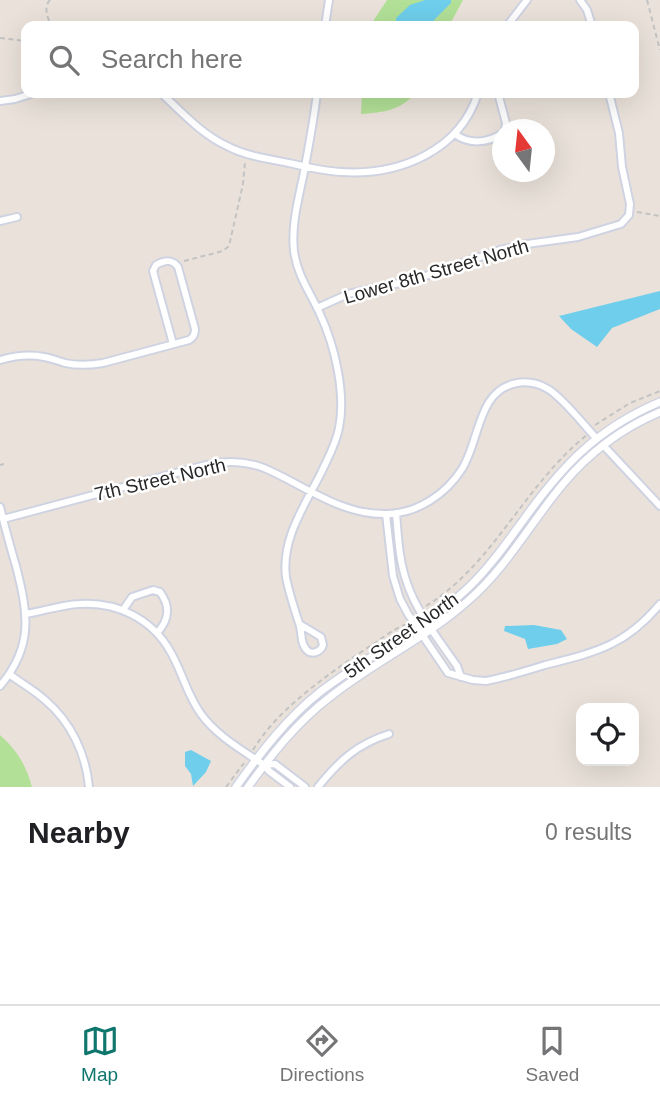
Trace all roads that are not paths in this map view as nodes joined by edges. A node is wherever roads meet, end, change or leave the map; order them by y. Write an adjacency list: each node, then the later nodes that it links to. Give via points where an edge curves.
1 (329, 0): 4 (street)
2 (527, 0): 5 (street)
3 (580, 0): 6 (street)
4 (326, 21)
5 (511, 21)
6 (590, 21)
7 (21, 97): 13 (street)
8 (167, 98): 17 (street, via 225,145)
9 (316, 98): 17 (street)
10 (476, 98): 15 (street)
11 (499, 98): 14 (street)
12 (610, 98): 20 (street, Lower 8th Street North, via 629,198 630,211 623,223 573,238 500,250 414,280 348,294)
13 (0, 101)
14 (505, 119)
15 (454, 134): 16 (street, via 475,142); 17 (street, via 425,157 371,172)
16 (492, 138)
17 (305, 166): 20 (street, via 294,249 301,278)
18 (17, 217): 19 (street)
19 (0, 222)
20 (317, 308): 27 (street, via 338,375 341,409 334,446)
21 (173, 344): 21 (street, via 190,340 195,331 178,267 169,261 156,265 153,272); 22 (street, via 91,365 32,356)
22 (0, 360)
23 (660, 402): 25 (street, 5th Street North)
24 (660, 412): 26 (street, 5th Street North)
25 (596, 438): 30 (street, 7th Street North, via 547,388 527,382 508,386 488,403 467,460 453,482 428,502); 36 (street, 5th Street North, via 559,473 476,580)
26 (603, 445): 28 (street); 39 (street, 5th Street North, via 564,482 486,583)
27 (312, 491): 31 (street, 7th Street North, via 352,510); 32 (street, 7th Street North, via 260,466 225,462); 37 (street, via 292,530 286,555 287,583)
28 (660, 506)
29 (0, 507): 32 (street)
30 (396, 513): 31 (street, 7th Street North); 36 (street, via 404,573)
31 (386, 514): 38 (street, via 395,585)
32 (3, 519): 35 (street)
33 (660, 604): 43 (street, via 632,632 600,650 490,680)
34 (123, 610): 35 (street, via 83,604); 40 (street); 40 (street, via 132,597 153,590 161,593 167,617)
35 (26, 614): 42 (street, via 21,648)
36 (426, 620): 38 (street, 5th Street North); 39 (street)
37 (300, 625): 37 (street, via 304,648 318,651 323,645 321,637)
38 (416, 626): 41 (street); 46 (street, 5th Street North, via 318,694)
39 (431, 628): 41 (street, 5th Street North); 43 (street)
40 (157, 633): 46 (street, via 203,717)
41 (421, 634): 43 (street, via 446,671); 47 (street, 5th Street North, via 329,697)
42 (9, 674): 44 (street); 48 (street, via 42,697 65,722 81,752)
43 (461, 677)
44 (0, 686)
45 (389, 734): 53 (street, via 353,751)
46 (256, 760): 47 (street); 49 (street, 5th Street North)
47 (264, 765): 50 (street, 5th Street North); 51 (street); 52 (street, via 275,764)
48 (89, 787)
49 (236, 787)
50 (248, 787)
51 (290, 787)
52 (305, 787)
53 (318, 787)

